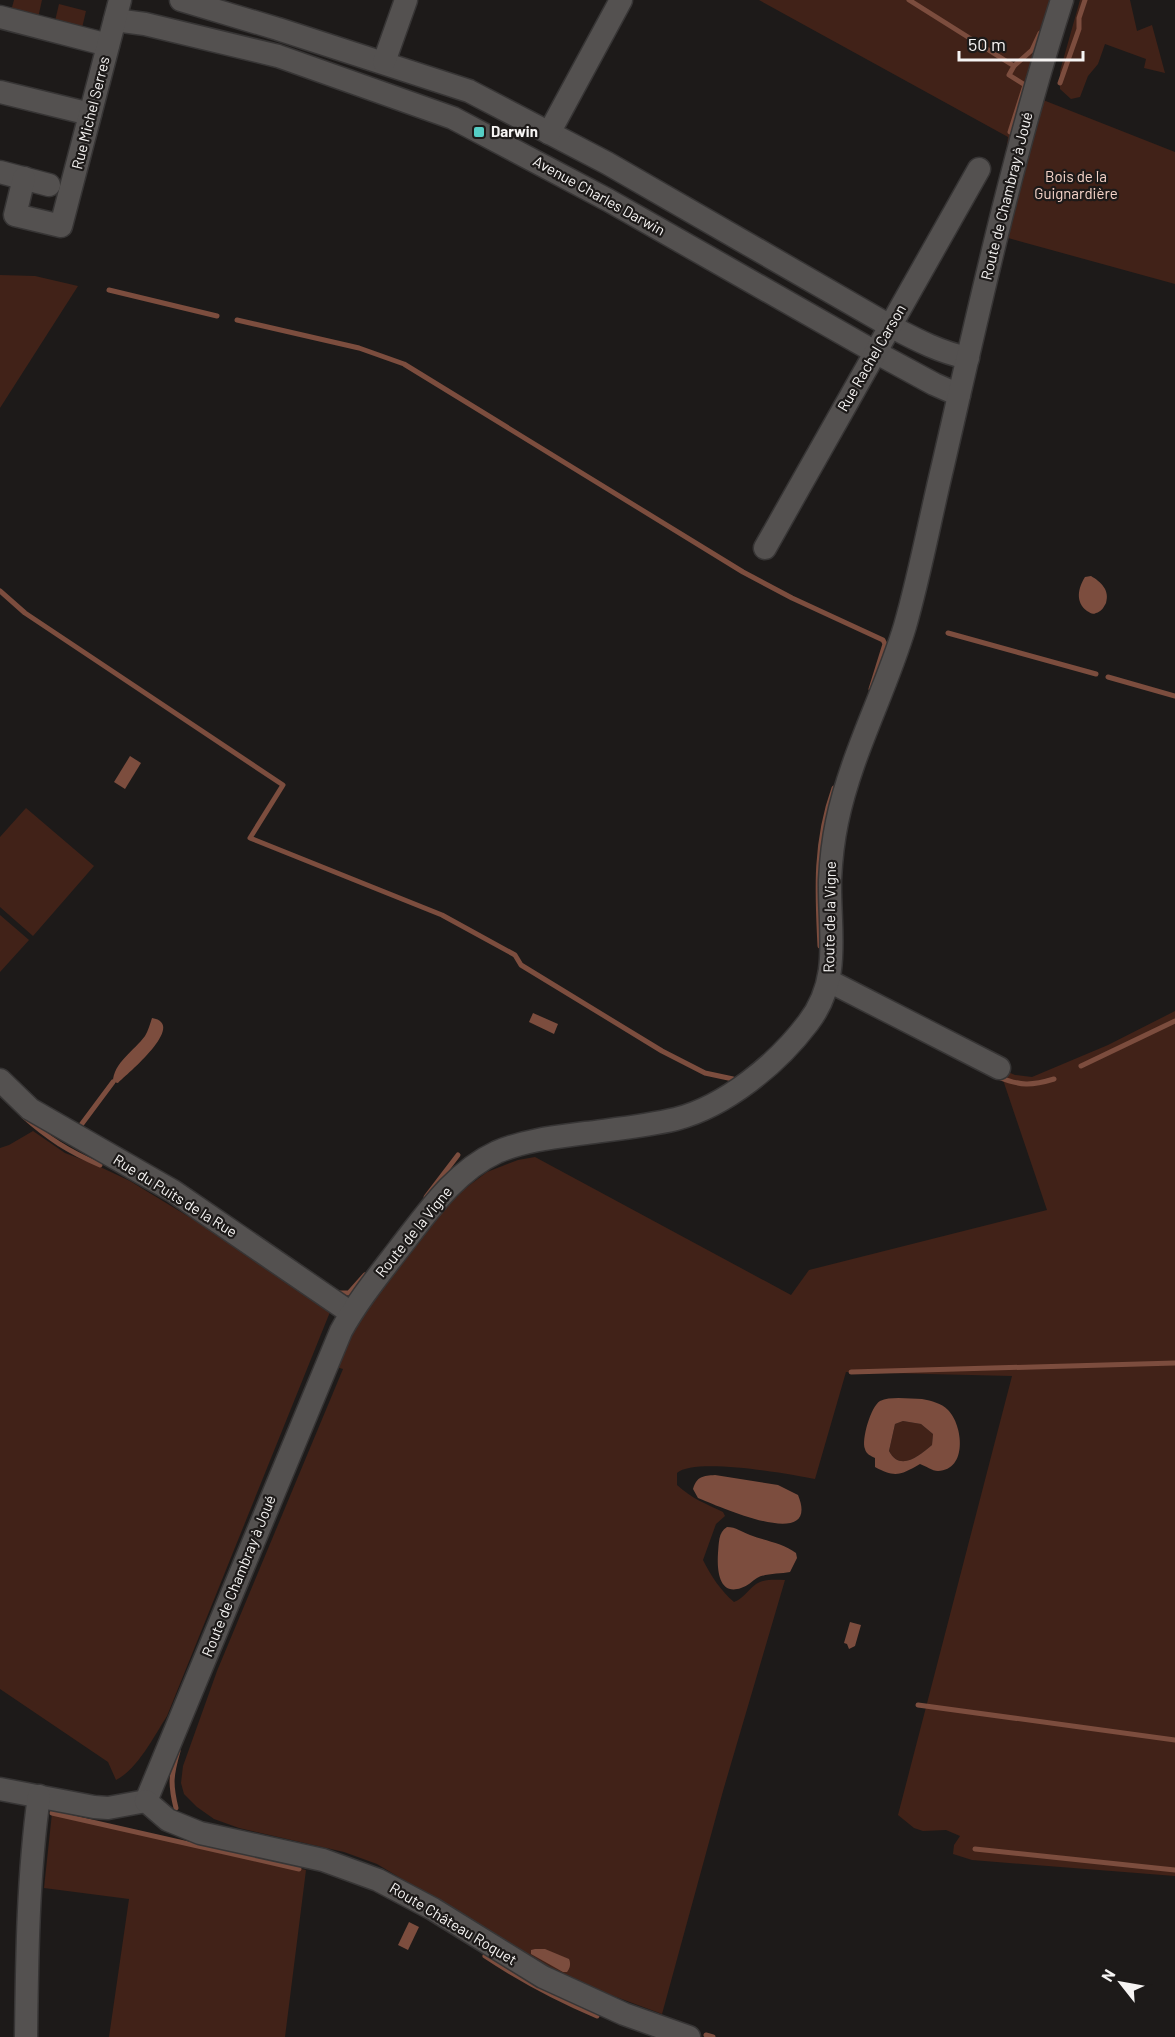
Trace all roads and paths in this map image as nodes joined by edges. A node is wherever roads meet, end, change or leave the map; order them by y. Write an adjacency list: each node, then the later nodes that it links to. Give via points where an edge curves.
1 (182, 0): 8 (street, Avenue Charles Darwin)
2 (406, 0): 8 (street)
3 (621, 0): 11 (street)
4 (1062, 0): 18 (street, Route de Chambray à Joué, via 1011,174)
5 (117, 10): 7 (street, Rue Michel Serres); 17 (street, Avenue Charles Darwin, via 145,24 278,56 453,118 618,205)
6 (0, 17): 7 (street)
7 (108, 45): 10 (street, Rue Michel Serres)
8 (384, 62): 11 (street, Avenue Charles Darwin, via 469,91)
9 (0, 92): 10 (street)
10 (90, 114): 14 (street, Rue Michel Serres, via 61,226 15,215)
11 (549, 133): 16 (street, Avenue Charles Darwin)
12 (979, 169): 16 (street, Rue Rachel Carson)
13 (0, 172): 14 (street)
14 (24, 178): 15 (street)
15 (49, 185)
16 (890, 326): 17 (street, Rue Rachel Carson); 18 (street, Avenue Charles Darwin, via 927,345)
17 (875, 352): 19 (street, Avenue Charles Darwin); 20 (street, Rue Rachel Carson)
18 (968, 358): 19 (street, Route de Chambray à Joué)
19 (959, 395): 21 (street, Route de la Vigne, via 904,628 837,821 830,874)
20 (765, 548)
21 (829, 981): 22 (street); 24 (street, Route de la Vigne, via 817,1010 790,1043 747,1082 705,1110 654,1124 544,1138 514,1146 478,1163 433,1206)
22 (999, 1068)
23 (0, 1080): 24 (street, Rue du Puits de la Rue, via 30,1109 173,1191)
24 (351, 1313): 25 (street, Route de la Vigne)
25 (332, 1351): 28 (street, Route de Chambray à Joué)
26 (0, 1789): 27 (street)
27 (39, 1796): 28 (street, via 108,1808); 29 (street, via 28,1940)
28 (146, 1802): 30 (street, Route Château Roquet, via 168,1820 191,1830 323,1860 378,1880 543,1977 607,2007)
29 (26, 2037)
30 (689, 2037)

